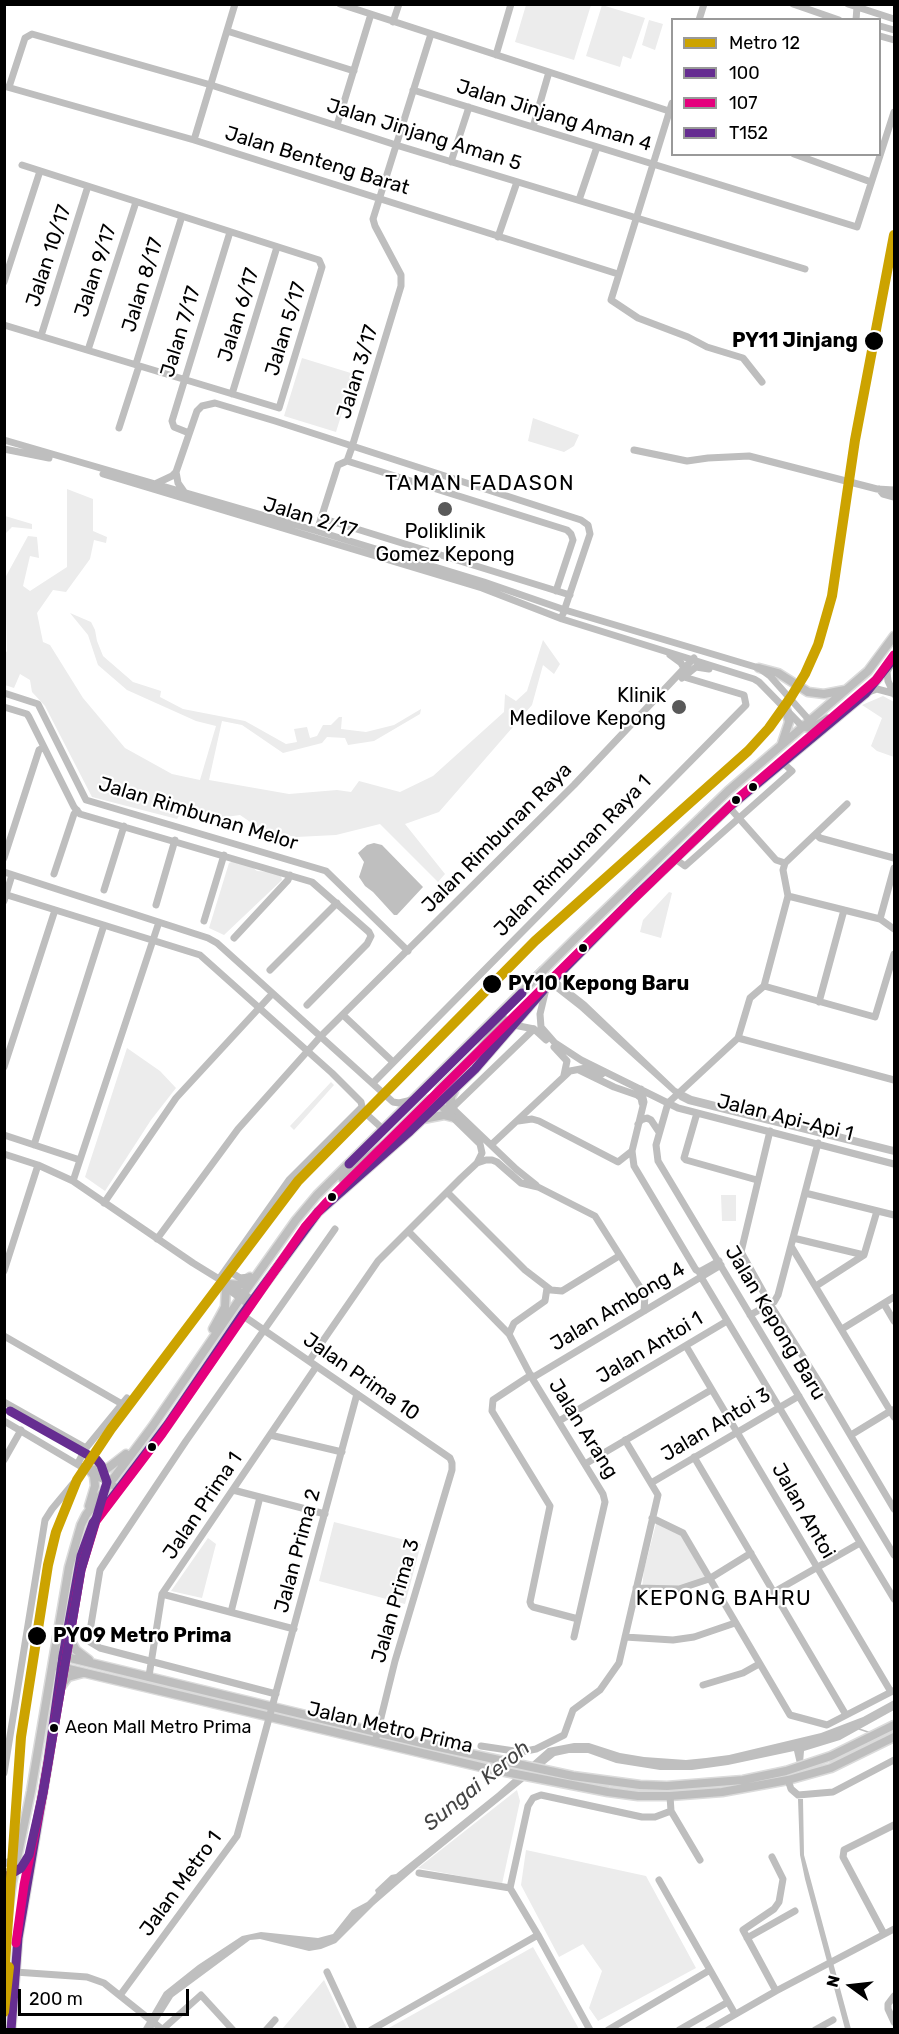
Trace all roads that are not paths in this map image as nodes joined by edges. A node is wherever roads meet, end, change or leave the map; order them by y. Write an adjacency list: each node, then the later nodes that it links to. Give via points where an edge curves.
1 (235, 4): 14 (street)
2 (340, 4): 9 (street)
3 (399, 4): 13 (street)
4 (511, 4): 16 (street)
5 (793, 4): 7 (street)
6 (848, 4): 8 (street)
7 (806, 7): 10 (street)
8 (857, 7): 11 (street); 12 (street)
9 (371, 14): 13 (street); 17 (street)
10 (834, 18)
11 (856, 18)
12 (894, 19)
13 (393, 22): 15 (street)
14 (227, 31): 17 (street); 19 (street)
15 (431, 34): 16 (street); 21 (street)
16 (496, 55): 18 (street)
17 (354, 71): 26 (street)
18 (549, 72): 23 (street); 27 (street)
19 (211, 85): 20 (street, Jalan Jinjang Aman 5, via 32,34 25,39); 26 (street, Jalan Jinjang Aman 5); 28 (street)
20 (7, 86): 28 (street, Jalan Benteng Barat)
21 (413, 90): 22 (street, Jalan Jinjang Aman 4); 29 (street)
22 (469, 107): 27 (street, Jalan Jinjang Aman 4); 34 (street)
23 (671, 109)
24 (671, 112): 35 (street)
25 (894, 112): 31 (street)
26 (337, 125): 29 (street, Jalan Jinjang Aman 5)
27 (533, 127): 30 (street, Jalan Jinjang Aman 4)
28 (194, 140): 41 (street, Jalan Benteng Barat)
29 (396, 145): 34 (street, Jalan Jinjang Aman 5); 41 (street)
30 (597, 147): 35 (street, Jalan Jinjang Aman 4); 42 (street)
31 (881, 153)
32 (880, 156): 39 (street)
33 (814, 158): 39 (street)
34 (451, 162): 38 (street, Jalan Jinjang Aman 5)
35 (653, 164): 39 (street, Jalan Jinjang Aman 4, via 856,226); 45 (street)
36 (22, 165): 37 (street)
37 (40, 171): 40 (street); 51 (street)
38 (518, 182): 42 (street, Jalan Jinjang Aman 5); 47 (street)
39 (872, 182)
40 (88, 186): 43 (street); 53 (street, Jalan 10/17)
41 (379, 197): 47 (street, Jalan Benteng Barat); 62 (street, Jalan 3/17, via 373,219 401,275 401,286)
42 (579, 201): 45 (street, Jalan Jinjang Aman 5)
43 (136, 202): 44 (street); 54 (street, Jalan 9/17)
44 (182, 216): 46 (street); 55 (street, Jalan 8/17)
45 (636, 218): 49 (street, Jalan Jinjang Aman 5); 50 (street)
46 (230, 231): 48 (street); 56 (street, Jalan 7/17)
47 (498, 237): 50 (street, Jalan Benteng Barat)
48 (277, 247): 58 (street, Jalan 6/17); 58 (street, Jalan 5/17, via 319,260 322,267 279,408)
49 (805, 269)
50 (618, 274): 57 (street, via 611,300 638,318 743,358)
51 (4, 282)
52 (4, 325): 53 (street)
53 (41, 336): 54 (street)
54 (88, 350): 55 (street)
55 (137, 365): 56 (street); 59 (street, Jalan 8/17)
56 (184, 379): 58 (street); 60 (street, Jalan 7/17, via 172,421 174,427)
57 (762, 382)
58 (232, 393)
59 (119, 428)
60 (189, 433): 62 (street, via 197,411 215,404); 66 (street)
61 (4, 441): 67 (street, Jalan 2/17)
62 (352, 447): 65 (street, Jalan 3/17); 75 (street, via 581,519 590,534)
63 (634, 450): 68 (street, via 687,461 749,456)
64 (4, 451): 77 (street, Jalan 2/17, via 48,458 471,584)
65 (347, 461): 72 (street, Jalan 3/17, via 338,465); 74 (street, via 567,530 573,540)
66 (176, 472): 67 (street); 70 (street)
67 (155, 484): 70 (street, Jalan 2/17)
68 (879, 489): 69 (street); 71 (street)
69 (894, 490)
70 (185, 493): 73 (street, Jalan 2/17)
71 (894, 497)
72 (321, 518): 73 (street, Jalan 3/17); 74 (street)
73 (317, 531): 76 (street, Jalan 2/17)
74 (556, 591): 75 (street)
75 (570, 595): 76 (street)
76 (565, 610): 77 (street); 79 (street, Jalan 2/17)
77 (562, 619): 80 (street, Jalan 2/17)
78 (894, 636): 86 (main road, via 873,666)
79 (697, 650): 81 (street); 83 (street, Jalan 2/17)
80 (665, 651): 81 (street, Jalan 2/17); 85 (street, via 681,663)
81 (694, 660): 84 (street, Jalan 2/17); 85 (street)
82 (893, 660): 88 (main road); 89 (street, via 887,677)
83 (759, 668): 86 (main road, via 778,673 808,692 824,694); 93 (street, Jalan 2/17, via 770,676)
84 (720, 669): 85 (street, via 696,667); 92 (street, Jalan 2/17, via 759,682)
85 (684, 673): 132 (street, Jalan Rimbunan Raya); 148 (street, Jalan Rimbunan Raya 1, via 744,695 746,705)
86 (847, 689): 93 (main road)
87 (4, 693): 105 (street, Jalan Rimbunan Melor, via 38,704 86,800)
88 (866, 693): 89 (street, via 878,689); 91 (main road)
89 (894, 694)
90 (4, 707): 95 (street, via 27,714)
91 (850, 707): 93 (main road, via 841,707 818,726); 96 (main road)
92 (786, 709): 93 (street, Jalan 2/17); 94 (main road, via 789,722)
93 (808, 725): 94 (main road); 97 (main road, via 802,739 764,771)
94 (782, 744): 137 (main road, via 728,791)
95 (44, 747): 100 (street); 108 (street, via 39,750)
96 (782, 762): 97 (main road); 101 (street, via 792,771)
97 (750, 790): 99 (main road)
98 (847, 804): 103 (street)
99 (729, 807): 101 (street); 109 (main road)
100 (77, 810): 102 (street); 116 (street)
101 (738, 818): 109 (street, via 685,866); 111 (street, via 776,860)
102 (124, 826): 104 (street); 118 (street)
103 (816, 834): 110 (street); 111 (street)
104 (175, 840): 107 (street); 122 (street)
105 (258, 851): 106 (street, Jalan Rimbunan Melor); 112 (street)
106 (270, 854): 113 (street); 132 (street, Jalan Rimbunan Melor, via 326,871)
107 (225, 855): 112 (street); 126 (street)
108 (4, 858)
109 (674, 858): 135 (main road)
110 (894, 858)
111 (785, 863): 120 (street)
112 (254, 864): 113 (street)
113 (265, 867): 117 (street)
114 (894, 868): 125 (street)
115 (8, 874): 119 (street); 127 (street)
116 (54, 874)
117 (290, 875): 121 (street, via 312,882); 130 (street)
118 (104, 890)
119 (5, 896): 123 (street)
120 (788, 896): 124 (street); 136 (street)
121 (337, 903): 134 (street); 140 (street, via 370,936 367,944)
122 (156, 905)
123 (55, 909): 128 (street); 149 (street)
124 (844, 910): 125 (street); 139 (street)
125 (880, 919): 129 (street)
126 (204, 921)
127 (159, 922): 131 (street); 138 (street, via 217,943)
128 (104, 925): 131 (street); 174 (street)
129 (894, 928)
130 (234, 938)
131 (153, 940): 141 (street, via 200,955); 178 (street)
132 (408, 951): 142 (street, Jalan Rimbunan Raya)
133 (894, 954): 139 (street, via 877,1015)
134 (270, 970)
135 (547, 986): 143 (main road); 155 (street, via 539,1021 548,1037 581,1060)
136 (764, 986): 139 (street); 146 (street, via 750,998)
137 (525, 990): 157 (main road); 158 (main road, via 480,1050 440,1089)
138 (272, 994): 141 (street); 145 (street)
139 (819, 1002)
140 (307, 1005)
141 (259, 1009): 147 (street); 188 (street, via 176,1098)
142 (343, 1015): 145 (street, Jalan Rimbunan Raya); 148 (street)
143 (513, 1025): 144 (street); 154 (main road)
144 (534, 1029): 151 (street, via 565,1057 568,1064); 163 (street)
145 (321, 1036): 147 (street, Jalan Rimbunan Raya); 153 (street)
146 (738, 1038): 152 (street); 159 (street)
147 (307, 1052): 161 (street); 194 (street, Jalan Rimbunan Raya, via 217,1155)
148 (393, 1062): 153 (street, Jalan Rimbunan Raya 1)
149 (4, 1067)
150 (578, 1069): 151 (street); 155 (street, via 586,1068); 162 (street, via 637,1095)
151 (564, 1075): 160 (street)
152 (894, 1080)
153 (373, 1083): 156 (street)
154 (457, 1086): 158 (main road); 163 (main road, via 451,1096)
155 (641, 1089): 159 (street, Jalan Api-Api 1); 162 (street)
156 (389, 1098): 157 (street, via 399,1103); 169 (street, via 396,1110)
157 (417, 1098): 169 (main road)
158 (440, 1100): 163 (street); 165 (main road); 187 (main road, via 429,1100 374,1153)
159 (668, 1103): 164 (street, Jalan Api-Api 1); 171 (street, Jalan Kepong Baru)
160 (532, 1106): 166 (street); 167 (street)
161 (362, 1107): 169 (street); 198 (street, via 289,1180)
162 (642, 1111): 168 (street)
163 (452, 1112): 165 (main road); 175 (street); 179 (street, via 480,1144 482,1153)
164 (697, 1113): 170 (street, Jalan Api-Api 1); 182 (street, via 686,1161)
165 (423, 1119): 211 (main road, via 318,1212)
166 (539, 1121): 167 (street); 176 (street, via 618,1162)
167 (515, 1122): 175 (street)
168 (638, 1125): 171 (street, via 647,1118); 176 (street)
169 (388, 1127): 187 (main road)
170 (770, 1131): 173 (street, Jalan Api-Api 1); 182 (street)
171 (659, 1132): 200 (street, Jalan Kepong Baru, via 658,1161)
172 (4, 1135): 174 (street)
173 (818, 1143): 180 (street, Jalan Api-Api 1); 186 (street)
174 (34, 1145): 178 (street)
175 (491, 1145): 184 (street)
176 (632, 1151): 202 (street, via 638,1172)
177 (4, 1154): 181 (street)
178 (80, 1160): 183 (street)
179 (477, 1163): 184 (street, via 492,1160 521,1183); 185 (street)
180 (894, 1164)
181 (38, 1165): 183 (street); 201 (street)
182 (757, 1180): 212 (street, via 741,1252)
183 (73, 1181): 188 (street)
184 (538, 1187): 196 (street, via 595,1216)
185 (447, 1192): 192 (street); 207 (street)
186 (805, 1193): 189 (street); 193 (street)
187 (317, 1196): 199 (main road)
188 (104, 1203): 194 (street)
189 (877, 1211): 190 (street); 197 (street)
190 (894, 1215)
191 (335, 1229): 219 (street)
192 (408, 1231): 221 (street, Jalan Arang); 224 (street, via 378,1261)
193 (793, 1238): 195 (street); 197 (street)
194 (158, 1239): 204 (street)
195 (791, 1246): 206 (street); 212 (street, via 778,1295)
196 (619, 1256): 207 (street, via 562,1292); 208 (street)
197 (864, 1256): 206 (street)
198 (234, 1259): 203 (street, via 232,1273 240,1278); 204 (street)
199 (266, 1262): 203 (main road); 209 (main road)
200 (720, 1263): 202 (street, Jalan Ambong 4); 216 (street, Jalan Kepong Baru)
201 (4, 1271)
202 (701, 1274): 208 (street, Jalan Ambong 4, via 659,1297); 214 (street, Jalan Ambong 4); 217 (street)
203 (251, 1276): 205 (main road, via 240,1285)
204 (219, 1279): 205 (street)
205 (228, 1286): 209 (street); 226 (main road, via 225,1307)
206 (816, 1286): 220 (street)
207 (547, 1288): 221 (street, via 545,1301 514,1323)
208 (645, 1295): 214 (street)
209 (242, 1296): 211 (street); 226 (main road)
210 (894, 1297): 213 (street)
211 (251, 1303): 215 (main road)
212 (770, 1304): 216 (street); 239 (street)
213 (885, 1304): 218 (street); 220 (street)
214 (644, 1311): 227 (street, Jalan Ambong 4)
215 (242, 1315): 219 (street, Jalan Prima 10); 252 (main road)
216 (750, 1315): 230 (street, Jalan Kepong Baru)
217 (727, 1321): 223 (street, Jalan Antoi 1); 232 (street)
218 (894, 1321)
219 (263, 1329): 224 (street, Jalan Prima 10); 276 (street, via 100,1570 90,1642)
220 (842, 1329): 233 (street)
221 (509, 1334): 227 (street, Jalan Arang)
222 (4, 1336): 242 (street, via 125,1401)
223 (686, 1346): 228 (street, Jalan Antoi); 235 (street, Jalan Antoi 1)
224 (309, 1361): 225 (street, Jalan Prima 10)
225 (316, 1367): 229 (street, Jalan Prima 10); 238 (street, Jalan Prima 1)
226 (187, 1377): 241 (main road)
227 (531, 1377): 235 (street, Jalan Arang); 269 (street, Jalan Ambong 4, via 493,1400 492,1410 550,1506 531,1605)
228 (711, 1390): 237 (street, Jalan Antoi); 240 (street)
229 (357, 1395): 243 (street, Jalan Prima 2); 249 (street, Jalan Prima 10, via 450,1458)
230 (799, 1396): 232 (street, Jalan Antoi 3); 261 (street, Jalan Kepong Baru)
231 (4, 1402): 242 (street)
232 (780, 1407): 237 (street, Jalan Antoi 3); 259 (street)
233 (893, 1412): 239 (street)
234 (4, 1421): 236 (street)
235 (559, 1421): 247 (street, Jalan Arang)
236 (21, 1430): 245 (street); 246 (street)
237 (738, 1432): 244 (street, Jalan Antoi 3); 262 (street, Jalan Antoi)
238 (270, 1435): 243 (street); 253 (street, Jalan Prima 1)
239 (851, 1435): 255 (street)
240 (625, 1440): 247 (street); 251 (street)
241 (140, 1443): 248 (main road, via 108,1468); 250 (main road)
242 (86, 1448): 246 (street)
243 (342, 1452): 256 (street, Jalan Prima 2)
244 (694, 1457): 251 (street, Jalan Antoi 3); 260 (street)
245 (4, 1460)
246 (78, 1463): 248 (street)
247 (585, 1464): 269 (street, Jalan Arang, via 605,1502)
248 (88, 1469): 250 (street); 257 (main road, via 95,1486); 295 (street, via 46,1517)
249 (452, 1470): 290 (street, Jalan Prima 3)
250 (110, 1482): 252 (street); 257 (main road)
251 (651, 1483): 258 (street, via 658,1495)
252 (119, 1489): 271 (main road, via 87,1535)
253 (233, 1490): 254 (street); 266 (street, Jalan Prima 1)
254 (261, 1497): 256 (street); 268 (street)
255 (894, 1509)
256 (325, 1514): 272 (street, Jalan Prima 2)
257 (86, 1515): 275 (main road, via 69,1567)
258 (652, 1518): 263 (street, via 683,1533); 264 (street)
259 (860, 1543): 262 (street); 267 (street)
260 (751, 1553): 263 (street); 265 (street)
261 (894, 1554)
262 (816, 1568): 265 (street); 283 (street, Jalan Antoi)
263 (709, 1579): 264 (street, via 670,1590); 270 (street)
264 (636, 1588): 273 (street)
265 (774, 1592): 287 (street)
266 (162, 1594): 268 (street); 276 (street, Jalan Prima 1)
267 (894, 1599)
268 (231, 1612): 272 (street)
269 (578, 1619): 274 (street, Jalan Arang)
270 (735, 1623): 273 (street, via 673,1640); 277 (street)
271 (69, 1624): 275 (main road); 278 (main road, via 76,1650)
272 (294, 1629): 284 (street, Jalan Prima 2)
273 (625, 1636): 293 (street, via 619,1663 605,1684 573,1710 564,1735 521,1752)
274 (574, 1637)
275 (58, 1656): 278 (main road, Jalan Metro Prima); 279 (main road)
276 (151, 1662): 281 (street, Jalan Prima 1); 284 (street)
277 (759, 1664): 282 (street); 287 (street, via 790,1715 827,1725)
278 (98, 1665): 281 (main road, Jalan Metro Prima)
279 (57, 1666): 280 (main road, Jalan Metro Prima); 285 (main road); 302 (main road)
280 (95, 1674): 285 (main road, via 68,1677); 288 (main road, Jalan Metro Prima)
281 (149, 1676): 286 (main road, Jalan Metro Prima)
282 (703, 1685)
283 (893, 1691): 287 (street)
284 (276, 1694): 286 (street, Jalan Prima 2)
285 (57, 1696): 318 (main road)
286 (273, 1706): 288 (street, Jalan Prima 2); 290 (main road, Jalan Metro Prima)
287 (846, 1715)
288 (270, 1717): 292 (main road, Jalan Metro Prima); 321 (street, Jalan Metro 1, via 235,1842)
289 (894, 1725): 297 (main road, Jalan Metro Prima, via 831,1756 743,1780 667,1786)
290 (377, 1732): 292 (street, Jalan Prima 3); 297 (main road, Jalan Metro Prima)
291 (894, 1737): 296 (main road, Jalan Metro Prima, via 831,1768)
292 (375, 1742): 297 (main road, Jalan Metro Prima, via 485,1768)
293 (481, 1746)
294 (894, 1760): 296 (street, via 833,1792 798,1795 791,1790)
295 (4, 1773)
296 (788, 1780): 298 (main road, Jalan Metro Prima, via 722,1792)
297 (572, 1781): 298 (main road, Jalan Metro Prima, via 638,1796)
298 (670, 1796): 299 (street)
299 (671, 1811): 304 (street); 310 (street, via 642,1817 537,1796 528,1806)
300 (892, 1826): 301 (street); 313 (street, via 844,1850 843,1857)
301 (894, 1836)
302 (17, 1852): 305 (street); 309 (main road)
303 (771, 1857): 315 (street, via 783,1880 779,1902 742,1930)
304 (700, 1860)
305 (4, 1864)
306 (4, 1871): 309 (street, via 9,1873)
307 (418, 1872): 310 (street)
308 (659, 1880): 317 (street)
309 (12, 1883): 316 (main road)
310 (510, 1888): 314 (street)
311 (795, 1911): 315 (street)
312 (894, 1929): 313 (street)
313 (884, 1934): 320 (street)
314 (538, 1935): 335 (street); 336 (street)
315 (747, 1938): 320 (street)
316 (4, 1941)
317 (710, 1970): 323 (street); 337 (street)
318 (15, 1972): 321 (street, via 87,1977); 331 (main road)
319 (327, 1972): 334 (street)
320 (776, 1991): 325 (street)
321 (121, 1994): 330 (street)
322 (894, 1996): 329 (street, via 888,2009)
323 (728, 2002): 324 (street); 325 (street)
324 (721, 2006): 326 (street); 338 (street)
325 (735, 2014): 326 (street)
326 (728, 2018): 339 (street)
327 (275, 2020): 333 (street)
328 (832, 2020): 340 (street)
329 (894, 2022)
330 (162, 2028): 332 (street, via 201,1995)
331 (11, 2030)
332 (233, 2030)
333 (266, 2030)
334 (354, 2030)
335 (371, 2030)
336 (590, 2030)
337 (608, 2030)
338 (679, 2030)
339 (708, 2030)
340 (815, 2030)

